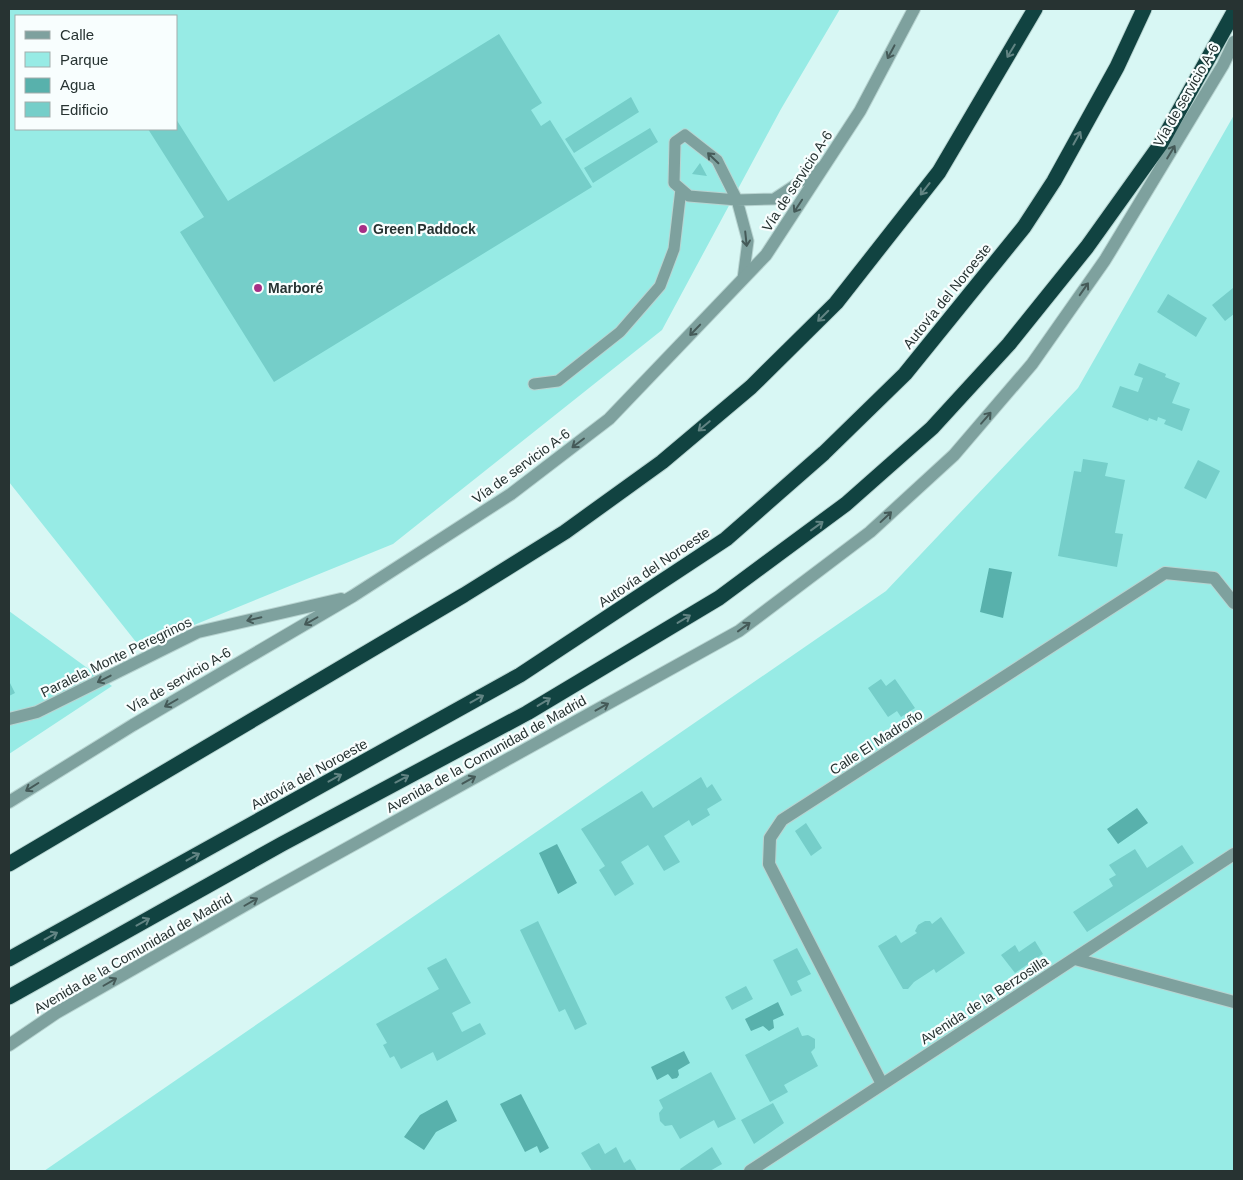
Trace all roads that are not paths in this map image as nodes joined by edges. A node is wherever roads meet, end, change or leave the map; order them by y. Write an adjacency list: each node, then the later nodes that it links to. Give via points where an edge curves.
1 (914, 9): 6 (street, Vía de servicio A-6, one-way to 6, via 860,111)
2 (1034, 9): 17 (highway, one-way to 17, via 939,172 836,303 750,387 662,462 565,532 464,595)
3 (1144, 9): 18 (highway, Autovía del Noroeste, one-way to 3, via 520,675 726,539 824,453 905,374 1024,227 1054,181 1117,68)
4 (1234, 12): 20 (highway, one-way to 4, via 282,844 526,713 719,598 846,504 932,428 1009,344 1087,247 1160,145)
5 (1234, 42): 11 (street, Vía de servicio A-6, one-way to 5, via 1032,364 1105,260)
6 (825, 164): 8 (lane, via 774,200); 9 (street, Vía de servicio A-6, one-way to 9, via 766,255)
7 (681, 189): 8 (lane, via 690,196); 8 (lane, one-way to 7, via 717,160 684,135 675,142 674,183); 10 (lane, via 674,249 660,286 620,332 558,381)
8 (737, 200): 9 (lane, one-way to 9, via 748,241)
9 (743, 279): 12 (street, Vía de servicio A-6, one-way to 12, via 609,419 511,494)
10 (534, 384)
11 (954, 455): 22 (street, Avenida de la Comunidad de Madrid, one-way to 11, via 56,1013 268,892 739,631 870,532)
12 (353, 596): 14 (street, Paralela Monte Peregrinos, one-way to 14, via 198,632 37,712); 15 (street, Vía de servicio A-6, one-way to 15)
13 (1234, 603): 23 (street, Calle El Madroño, via 1214,578 1165,573 782,820 770,838 769,864)
14 (9, 718)
15 (9, 802)
16 (1234, 854): 19 (street, Avenida de la Berzosilla)
17 (9, 864)
18 (9, 959)
19 (1075, 959): 21 (street); 23 (street, Avenida de la Berzosilla)
20 (9, 997)
21 (1234, 1002)
22 (9, 1045)
23 (882, 1084): 24 (street, Avenida de la Berzosilla)
24 (750, 1171)

